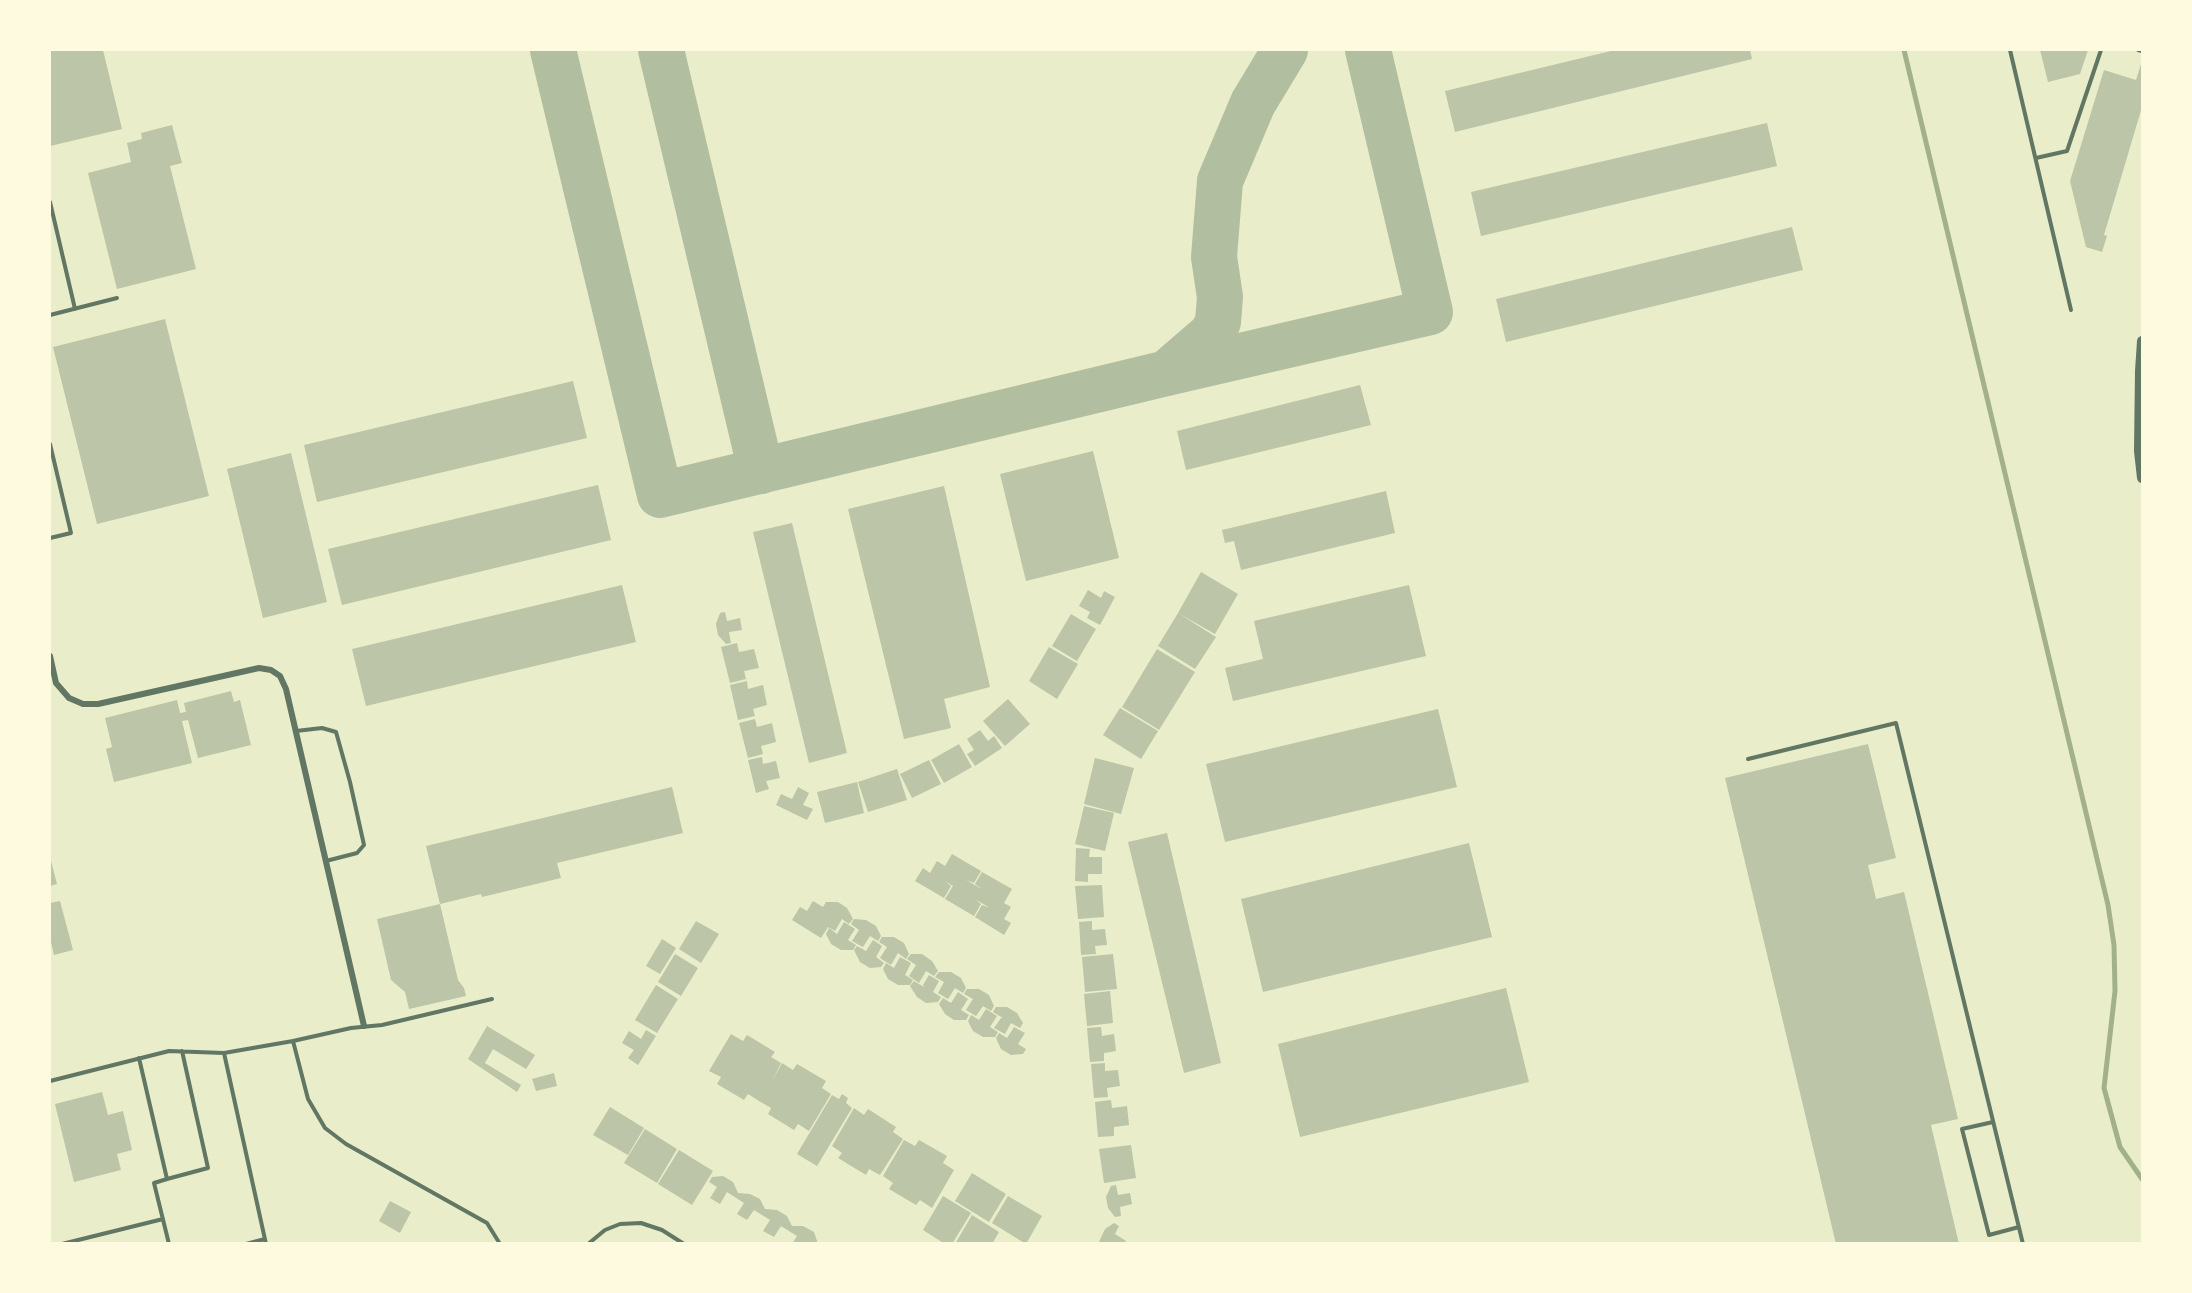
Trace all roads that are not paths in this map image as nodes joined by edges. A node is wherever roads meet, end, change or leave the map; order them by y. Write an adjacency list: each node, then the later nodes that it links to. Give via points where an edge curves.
1 (2010, 50): 5 (lane)
2 (2101, 50): 5 (lane, via 2067,151)
3 (2138, 50): 4 (lane)
4 (2142, 51)
5 (2036, 158): 9 (lane)
6 (50, 201): 8 (lane)
7 (117, 298): 8 (lane)
8 (75, 309): 10 (lane)
9 (2071, 310)
10 (50, 315)
11 (2142, 341): 13 (street)
12 (50, 444): 14 (lane, via 71,532)
13 (2142, 478)
14 (50, 538)
15 (50, 656): 16 (street, via 56,683 69,698 83,704 98,704 259,668 271,670 280,676 286,689)
16 (296, 731): 18 (street); 18 (lane, via 322,728 336,732 350,782 364,845 357,853)
17 (1748, 759): 26 (lane, via 1896,723)
18 (326, 861): 20 (street)
19 (492, 999): 20 (lane)
20 (364, 1026): 21 (lane)
21 (293, 1041): 23 (lane); 34 (lane, via 308,1099 325,1128 346,1144 487,1223)
22 (182, 1051): 23 (lane); 24 (lane); 27 (lane, via 208,1168)
23 (224, 1053): 30 (lane)
24 (139, 1058): 25 (lane); 27 (lane)
25 (50, 1081)
26 (1993, 1122): 29 (lane); 29 (lane, via 1962,1129 1989,1235)
27 (167, 1179): 28 (lane, via 154,1183)
28 (163, 1219): 31 (lane); 32 (lane)
29 (2019, 1227): 37 (lane)
30 (266, 1241): 33 (lane)
31 (62, 1244)
32 (169, 1244)
33 (246, 1244)
34 (500, 1244)
35 (588, 1244): 36 (lane, via 620,1224 641,1223)
36 (684, 1244)
37 (2023, 1244)

